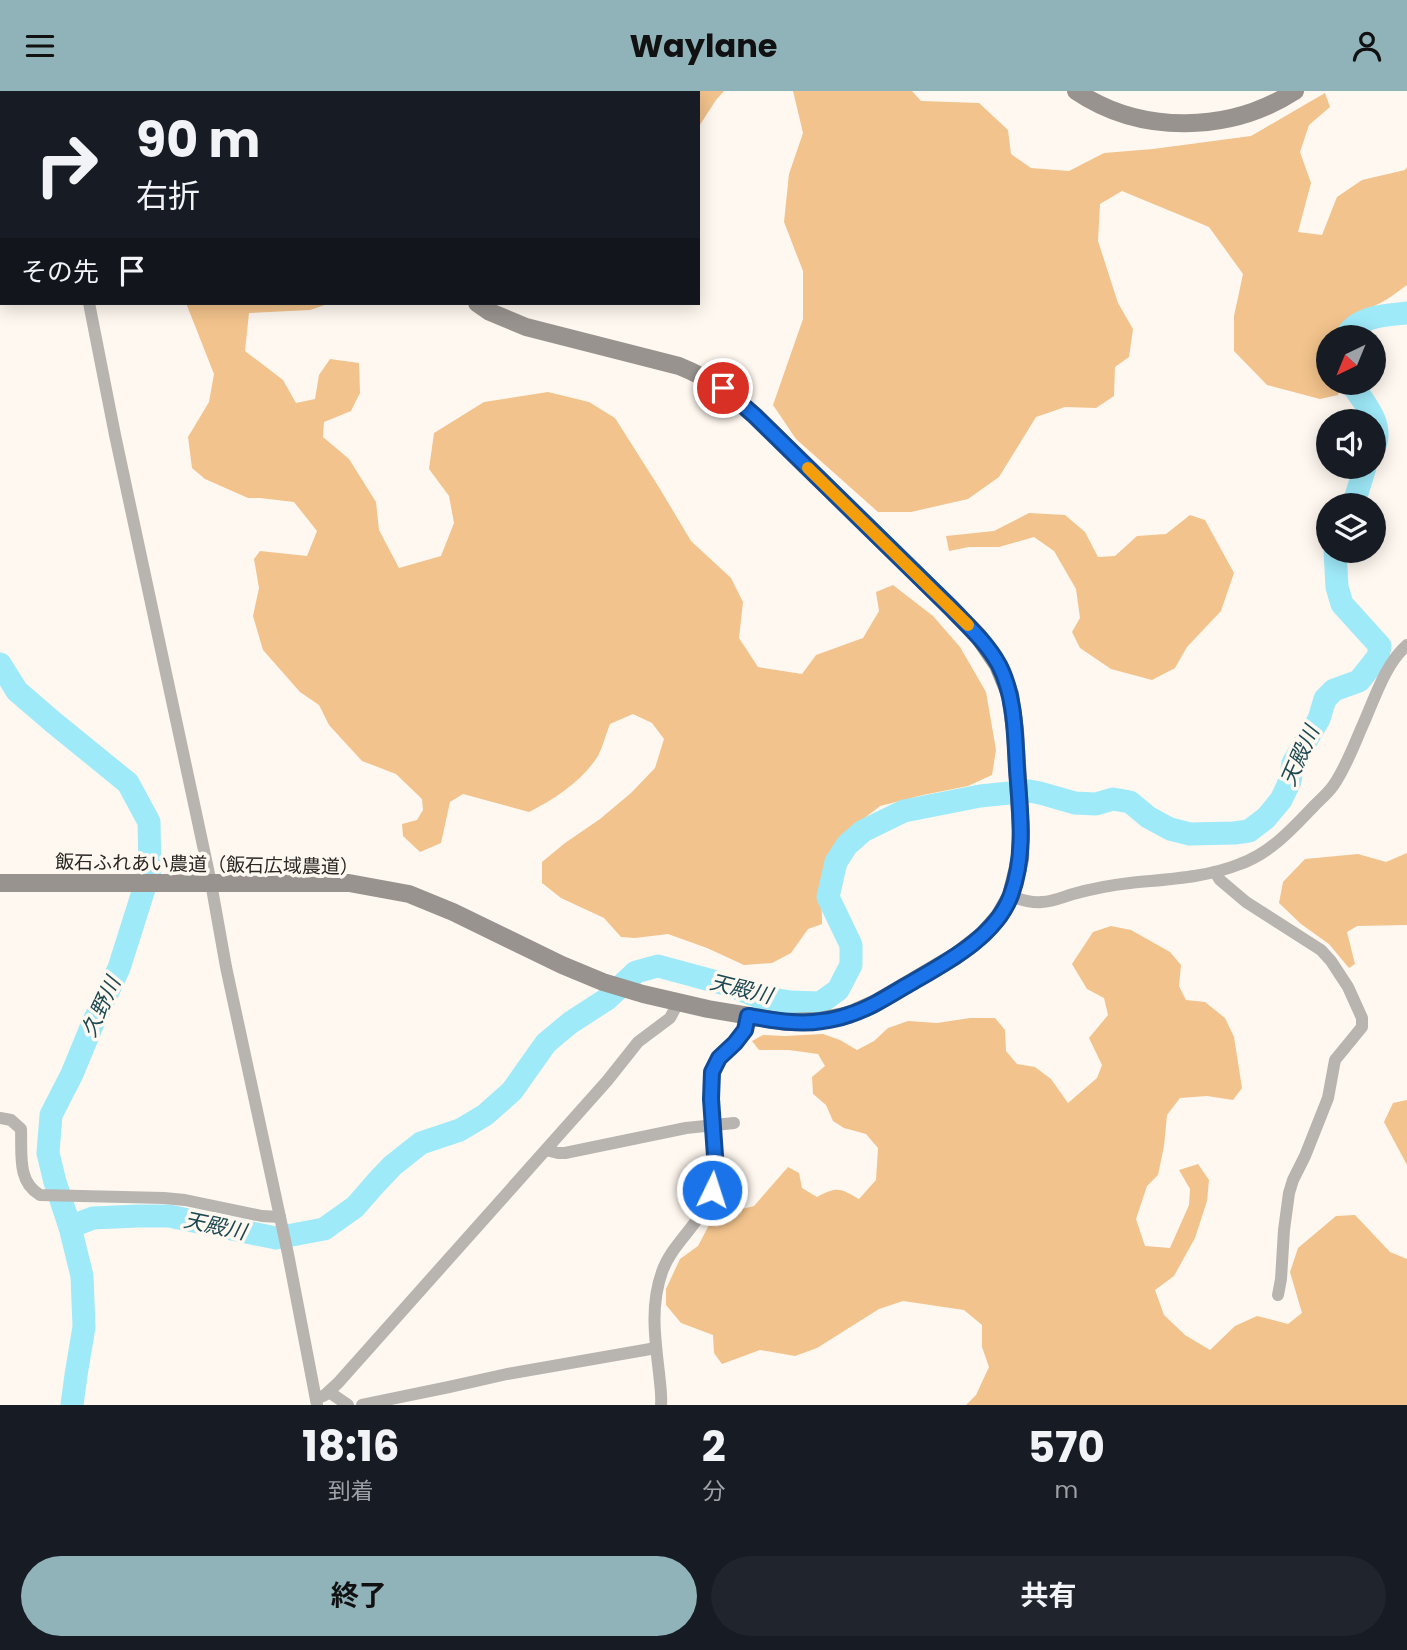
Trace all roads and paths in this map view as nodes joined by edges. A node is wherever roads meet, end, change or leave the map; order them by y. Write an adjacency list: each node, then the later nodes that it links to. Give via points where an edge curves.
1 (1076, 91): 2 (street, via 1131,117 1191,124 1249,114)
2 (1295, 91)
3 (89, 305): 8 (street)
4 (480, 305): 9 (street, 飯石ふれあい農道（飯石広域農道）, via 526,327 679,366 723,388 979,637 999,665 1010,694 1015,730 1021,830)
5 (1407, 645): 6 (street, via 1385,676 1333,786 1281,840 1259,856)
6 (1215, 872): 9 (street, via 1128,883 1044,902); 17 (street, via 1246,902 1321,950 1348,986 1362,1018 1362,1027 1335,1061 1328,1098 1289,1193)
7 (0, 883): 8 (street, 飯石ふれあい農道（飯石広域農道）)
8 (211, 883): 10 (street, 飯石ふれあい農道（飯石広域農道）, via 349,883 409,894 603,982); 16 (street)
9 (1011, 896): 11 (street, 飯石ふれあい農道（飯石広域農道）, via 983,935 956,957 876,1003 820,1021)
10 (678, 1003): 11 (street, 飯石ふれあい農道（飯石広域農道）); 15 (street, via 670,1018 638,1042)
11 (748, 1016): 14 (street, via 745,1030 712,1072)
12 (0, 1118): 16 (street, via 21,1129 24,1177 40,1195 164,1198)
13 (734, 1123): 14 (street)
14 (713, 1125): 15 (street, via 565,1153); 18 (street, via 716,1170 712,1190 663,1268 654,1302)
15 (547, 1150): 19 (street)
16 (281, 1223): 20 (street)
17 (1278, 1295)
18 (656, 1348): 22 (street); 23 (street)
19 (329, 1392): 20 (street); 21 (street)
20 (316, 1402)
21 (348, 1405)
22 (362, 1405)
23 (661, 1405)

